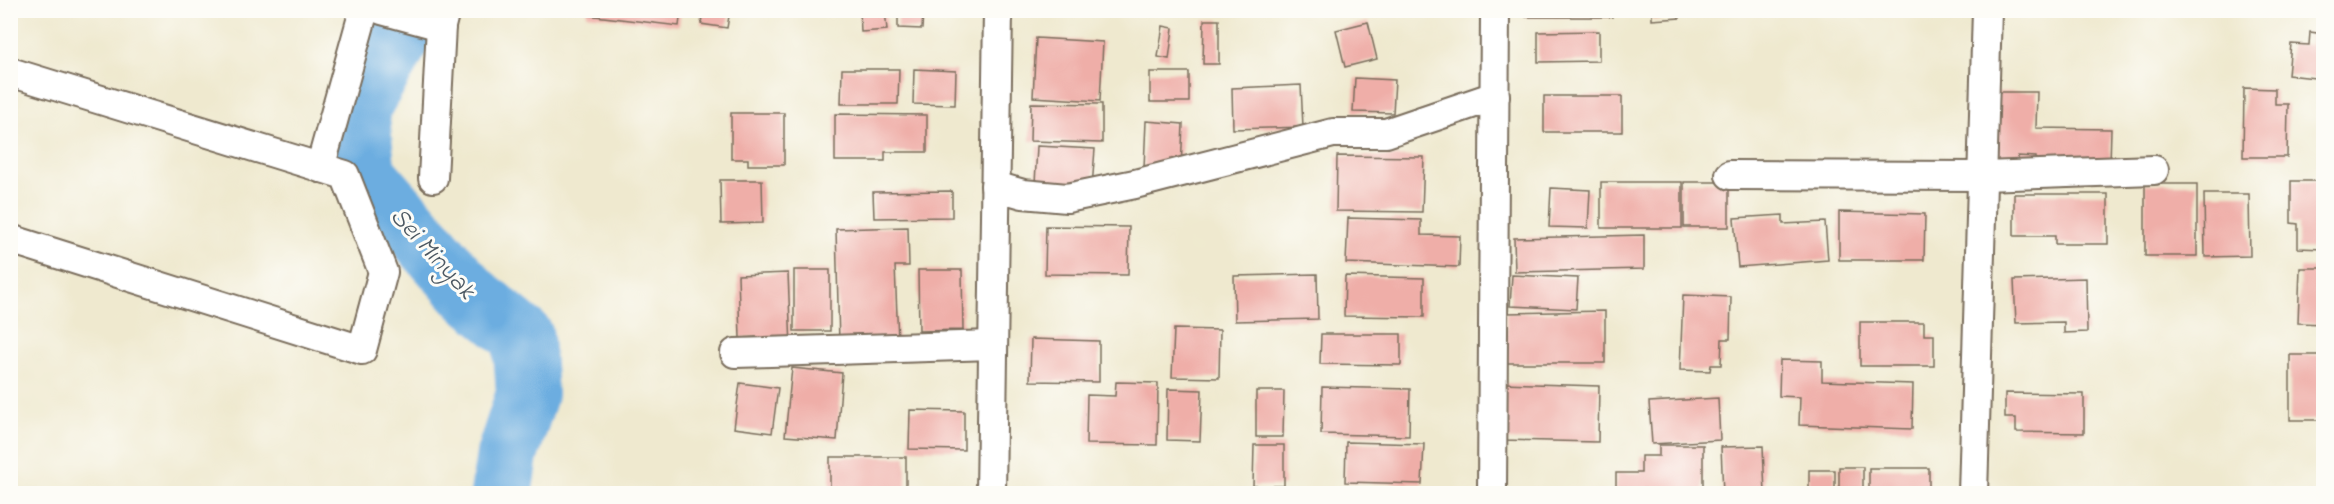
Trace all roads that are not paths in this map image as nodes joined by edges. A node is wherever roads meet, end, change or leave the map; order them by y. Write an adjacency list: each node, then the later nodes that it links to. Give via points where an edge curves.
1 (364, 10): 9 (street)
2 (382, 10): 6 (street)
3 (998, 10): 14 (street)
4 (1495, 10): 8 (street)
5 (1987, 10): 12 (street)
6 (439, 20): 13 (street)
7 (10, 72): 9 (street)
8 (1495, 96): 14 (street, via 1386,134 1333,134 1067,198 1023,194); 19 (street)
9 (320, 168): 15 (street, via 345,175 383,273 362,350)
10 (2154, 170): 12 (street)
11 (1730, 175): 12 (street)
12 (1983, 176): 20 (street)
13 (432, 177)
14 (995, 186): 16 (street)
15 (10, 239)
16 (993, 345): 17 (street); 18 (street)
17 (735, 353)
18 (991, 494)
19 (1492, 494)
20 (1973, 494)

